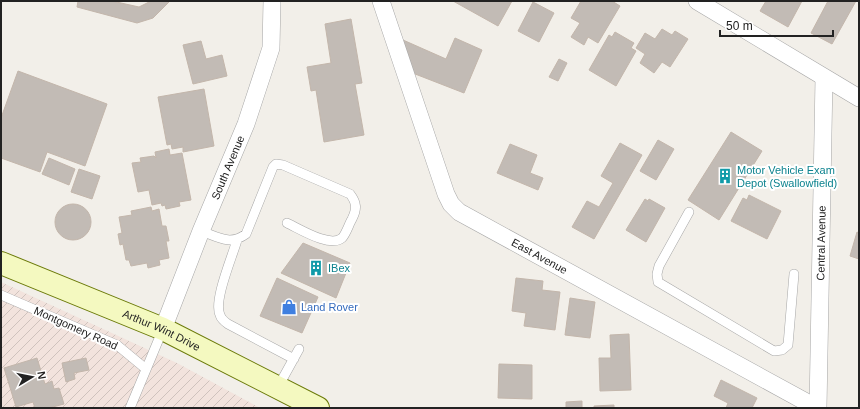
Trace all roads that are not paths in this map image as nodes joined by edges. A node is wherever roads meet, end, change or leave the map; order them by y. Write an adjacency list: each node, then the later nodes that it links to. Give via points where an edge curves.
1 (272, 1): 8 (street, South Avenue, via 271,48 246,124)
2 (381, 1): 20 (street, East Avenue, via 446,194 459,212)
3 (697, 1): 4 (street)
4 (824, 78): 5 (street); 20 (street, Central Avenue)
5 (859, 98)
6 (689, 212): 11 (lane, via 659,266 658,282 774,351 782,350 788,345)
7 (287, 223): 9 (lane, via 326,241 336,241 343,237 356,209 355,200 350,194 276,164 246,234)
8 (201, 231): 9 (lane, via 227,240); 13 (street, South Avenue)
9 (238, 240): 15 (lane, via 220,296 220,315 228,324)
10 (1, 263): 13 (main road, Arthur Wint Drive)
11 (794, 274)
12 (1, 295): 16 (lane, Montgomery Road, via 117,345)
13 (163, 329): 16 (lane); 17 (main road, Arthur Wint Drive)
14 (299, 349): 15 (lane)
15 (294, 359): 17 (lane)
16 (146, 369): 18 (lane)
17 (278, 388): 19 (main road, Arthur Wint Drive)
18 (130, 408)
19 (318, 408)
20 (818, 408)

